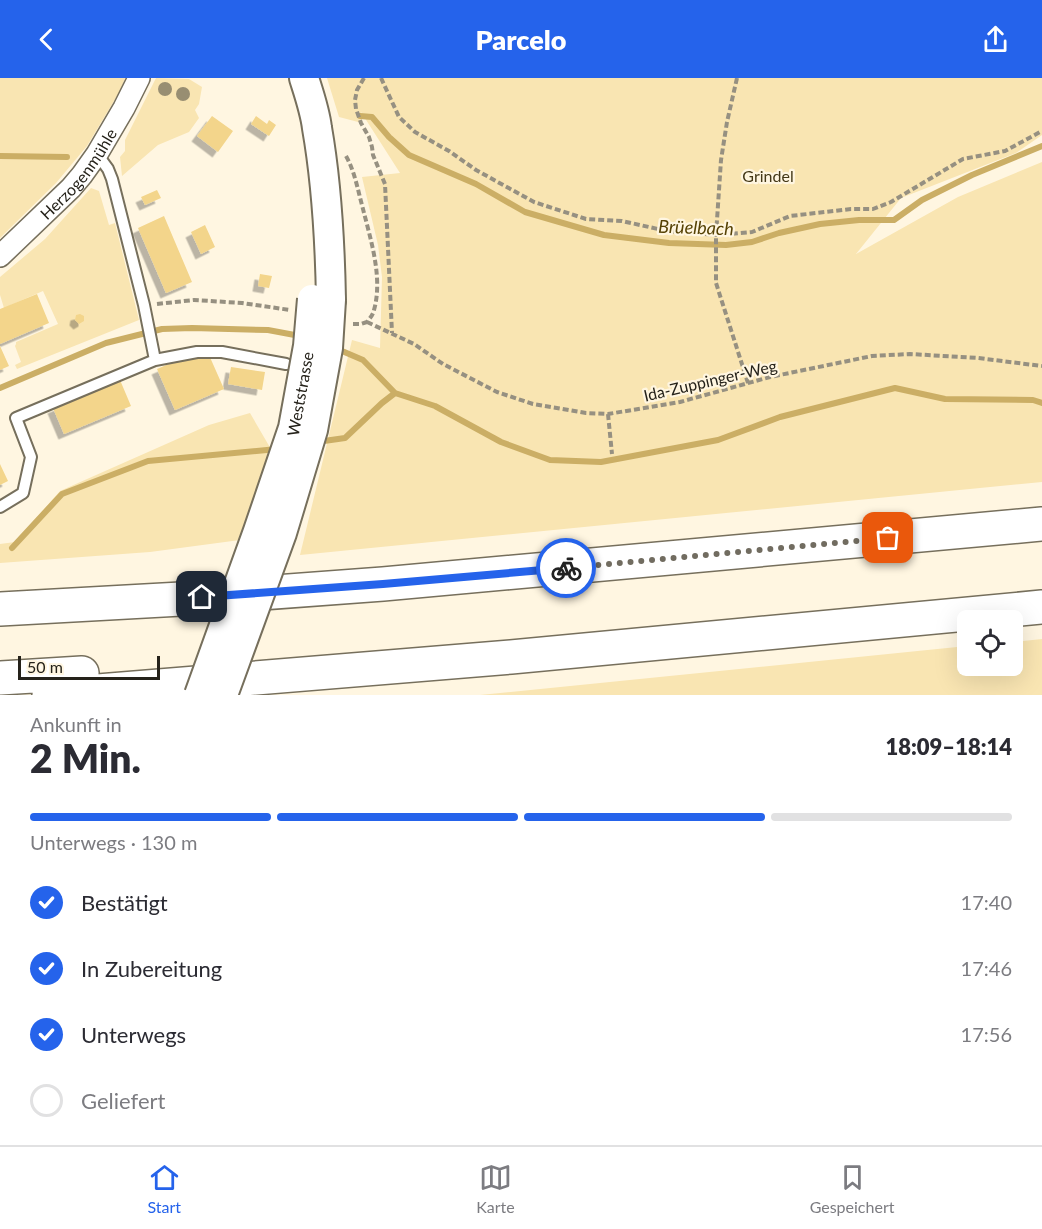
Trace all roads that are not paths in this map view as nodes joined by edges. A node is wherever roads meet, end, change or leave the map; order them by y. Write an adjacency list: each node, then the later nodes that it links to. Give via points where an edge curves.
1 (140, 78): 4 (street, Herzogenmühle)
2 (287, 78): 6 (main road, Weststrasse, via 309,184)
3 (304, 78): 6 (main road, Weststrasse, via 317,125 330,246)
4 (97, 154): 5 (street, Herzogenmühle, via 71,188); 7 (lane, via 112,179)
5 (0, 256)
6 (319, 308): 20 (main road, Weststrasse, bridge, via 293,428); 21 (main road, Weststrasse, bridge, via 328,348 313,430 282,533)
7 (155, 358): 8 (lane, via 222,352); 9 (lane, via 16,418 31,458 22,493)
8 (286, 364)
9 (0, 507)
10 (1042, 524): 13 (highway, via 394,583)
11 (1042, 545): 14 (highway, via 384,606)
12 (1042, 607): 15 (highway)
13 (0, 609)
14 (0, 630)
15 (304, 674): 16 (highway, via 171,668); 17 (highway)
16 (0, 678)
17 (250, 679): 18 (highway); 19 (highway)
18 (49, 695)
19 (178, 695)
20 (199, 695)
21 (223, 695)

